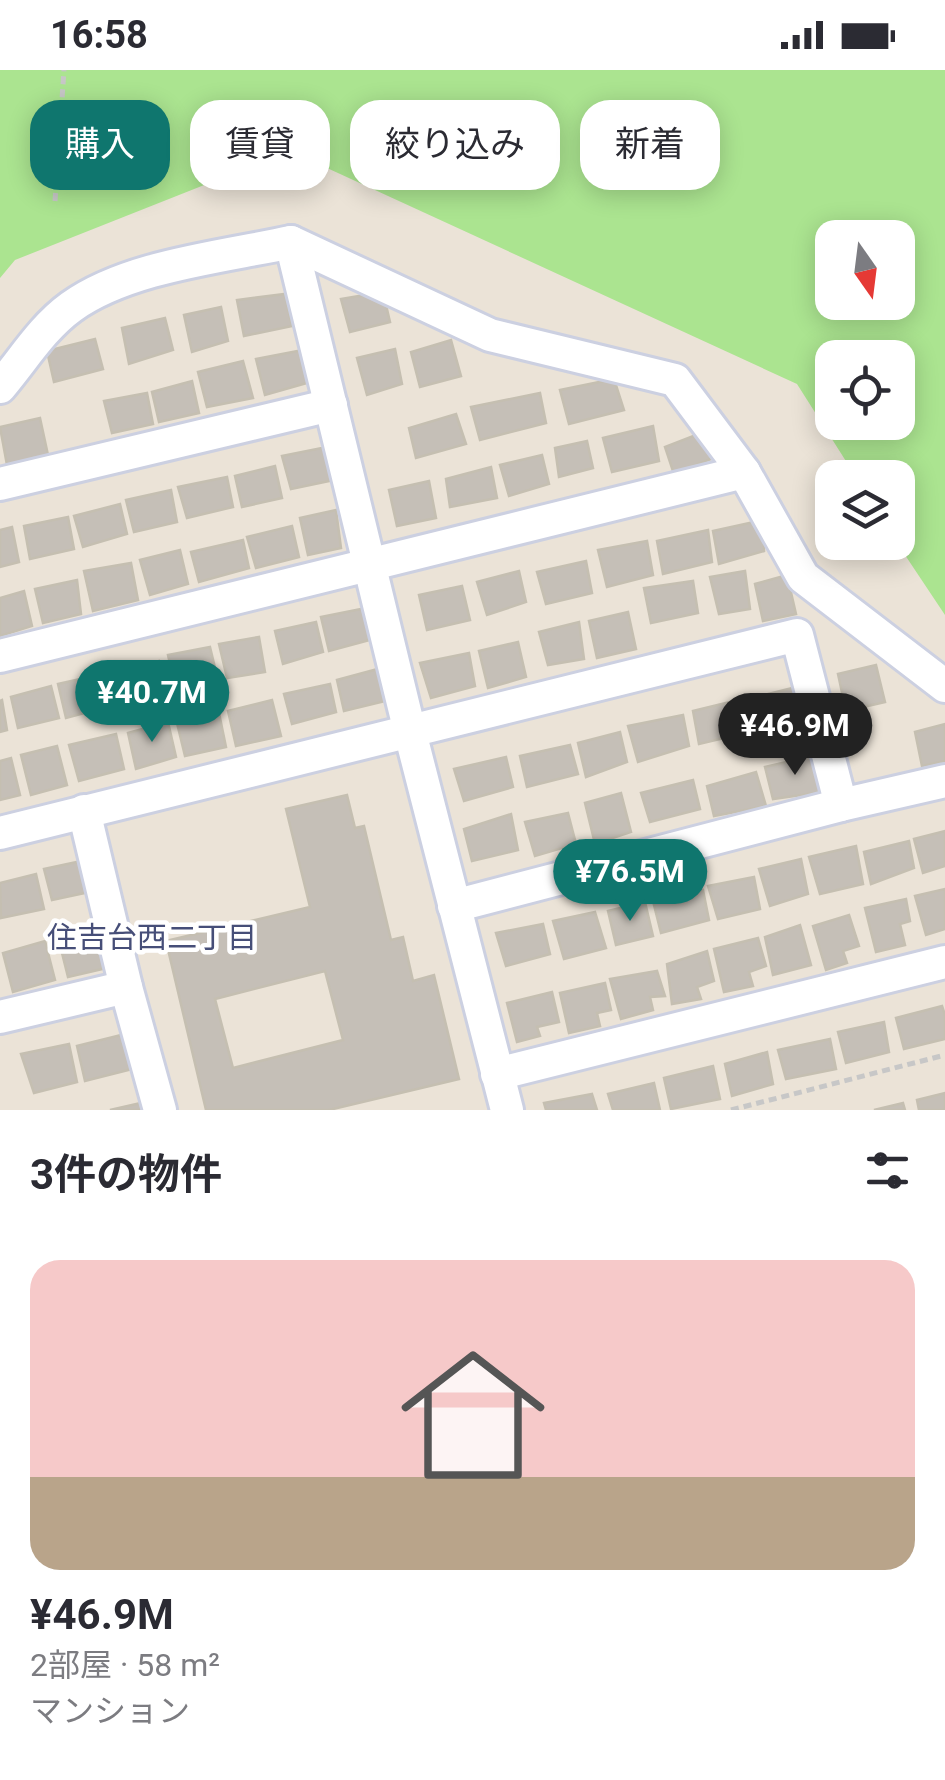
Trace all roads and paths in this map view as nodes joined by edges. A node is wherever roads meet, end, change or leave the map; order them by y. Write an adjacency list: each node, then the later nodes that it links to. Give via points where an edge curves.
1 (64, 70): 2 (path)
2 (55, 201)
3 (291, 242): 4 (street, via 109,285 44,331); 5 (street); 6 (street, via 490,335 676,380)
4 (0, 387)
5 (331, 406): 7 (street); 8 (street)
6 (744, 472): 8 (street); 10 (street, via 803,578)
7 (0, 484)
8 (371, 564): 9 (street); 11 (street)
9 (0, 656)
10 (945, 686)
11 (410, 732): 13 (street, via 797,636); 14 (street); 16 (street)
12 (945, 781): 13 (street)
13 (841, 804): 16 (street)
14 (84, 811): 15 (street); 18 (street)
15 (0, 833)
16 (454, 906): 21 (street)
17 (945, 962): 21 (street)
18 (126, 987): 19 (street); 22 (street)
19 (0, 1018)
20 (945, 1055): 24 (path)
21 (498, 1074): 23 (street)
22 (160, 1110)
23 (507, 1110)
24 (730, 1110)

